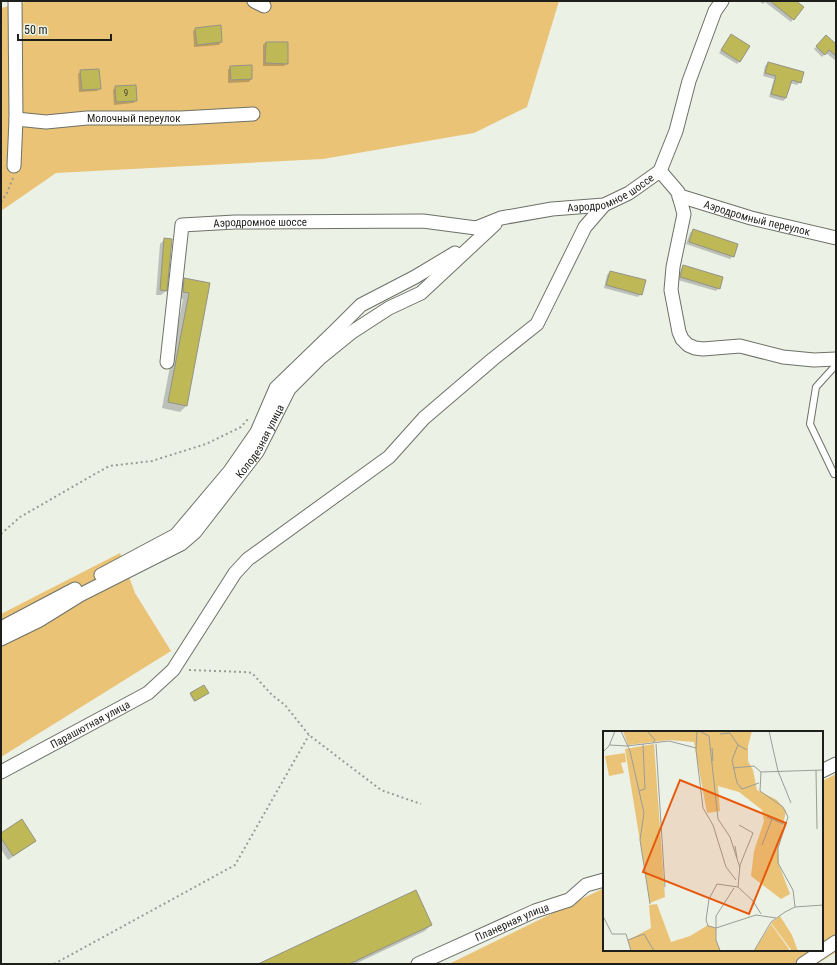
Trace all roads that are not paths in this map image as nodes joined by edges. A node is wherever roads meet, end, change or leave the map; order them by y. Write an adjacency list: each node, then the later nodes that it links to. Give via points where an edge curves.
1 (15, 1): 4 (street)
2 (722, 1): 6 (street, Аэродромное шоссе, via 715,11 689,81 676,131)
3 (253, 114): 4 (street, Молочный переулок, via 181,118 87,118 46,122)
4 (16, 119): 5 (street)
5 (14, 166)
6 (660, 171): 7 (street, via 678,192); 8 (street, Аэродромное шоссе, via 629,193)
7 (679, 197): 11 (street, Аэродромный переулок, via 751,218); 12 (street, via 684,214 671,290 682,339 695,348 740,346 783,357)
8 (604, 205): 9 (street, Аэродромное шоссе, via 552,209); 21 (street, Парашютная улица, via 585,227 537,324 493,358 424,418 389,457 248,559 234,573 174,670 148,693)
9 (501, 218): 10 (street, Аэродромное шоссе); 18 (street, Колодезная улица, via 421,293 389,308 352,332 320,358 289,389 257,452 195,532 181,544 80,595 38,621)
10 (476, 228): 13 (street, Аэродромное шоссе, via 423,221 236,222 182,225); 15 (street, Аэродромное шоссе, via 455,254 361,305)
11 (836, 238)
12 (836, 359)
13 (167, 362)
14 (836, 365): 16 (lane, via 816,386 810,424)
15 (276, 388): 17 (street, Колодезная улица, via 257,432 230,471 176,535)
16 (834, 474)
17 (1, 628)
18 (1, 639)
19 (836, 764): 20 (street)
20 (823, 770)
21 (1, 772)
22 (603, 880): 26 (street, Планерная улица, via 586,885 569,900 535,911)
23 (836, 942): 25 (street)
24 (822, 951): 27 (street)
25 (823, 951)
26 (418, 964)
27 (803, 964)

